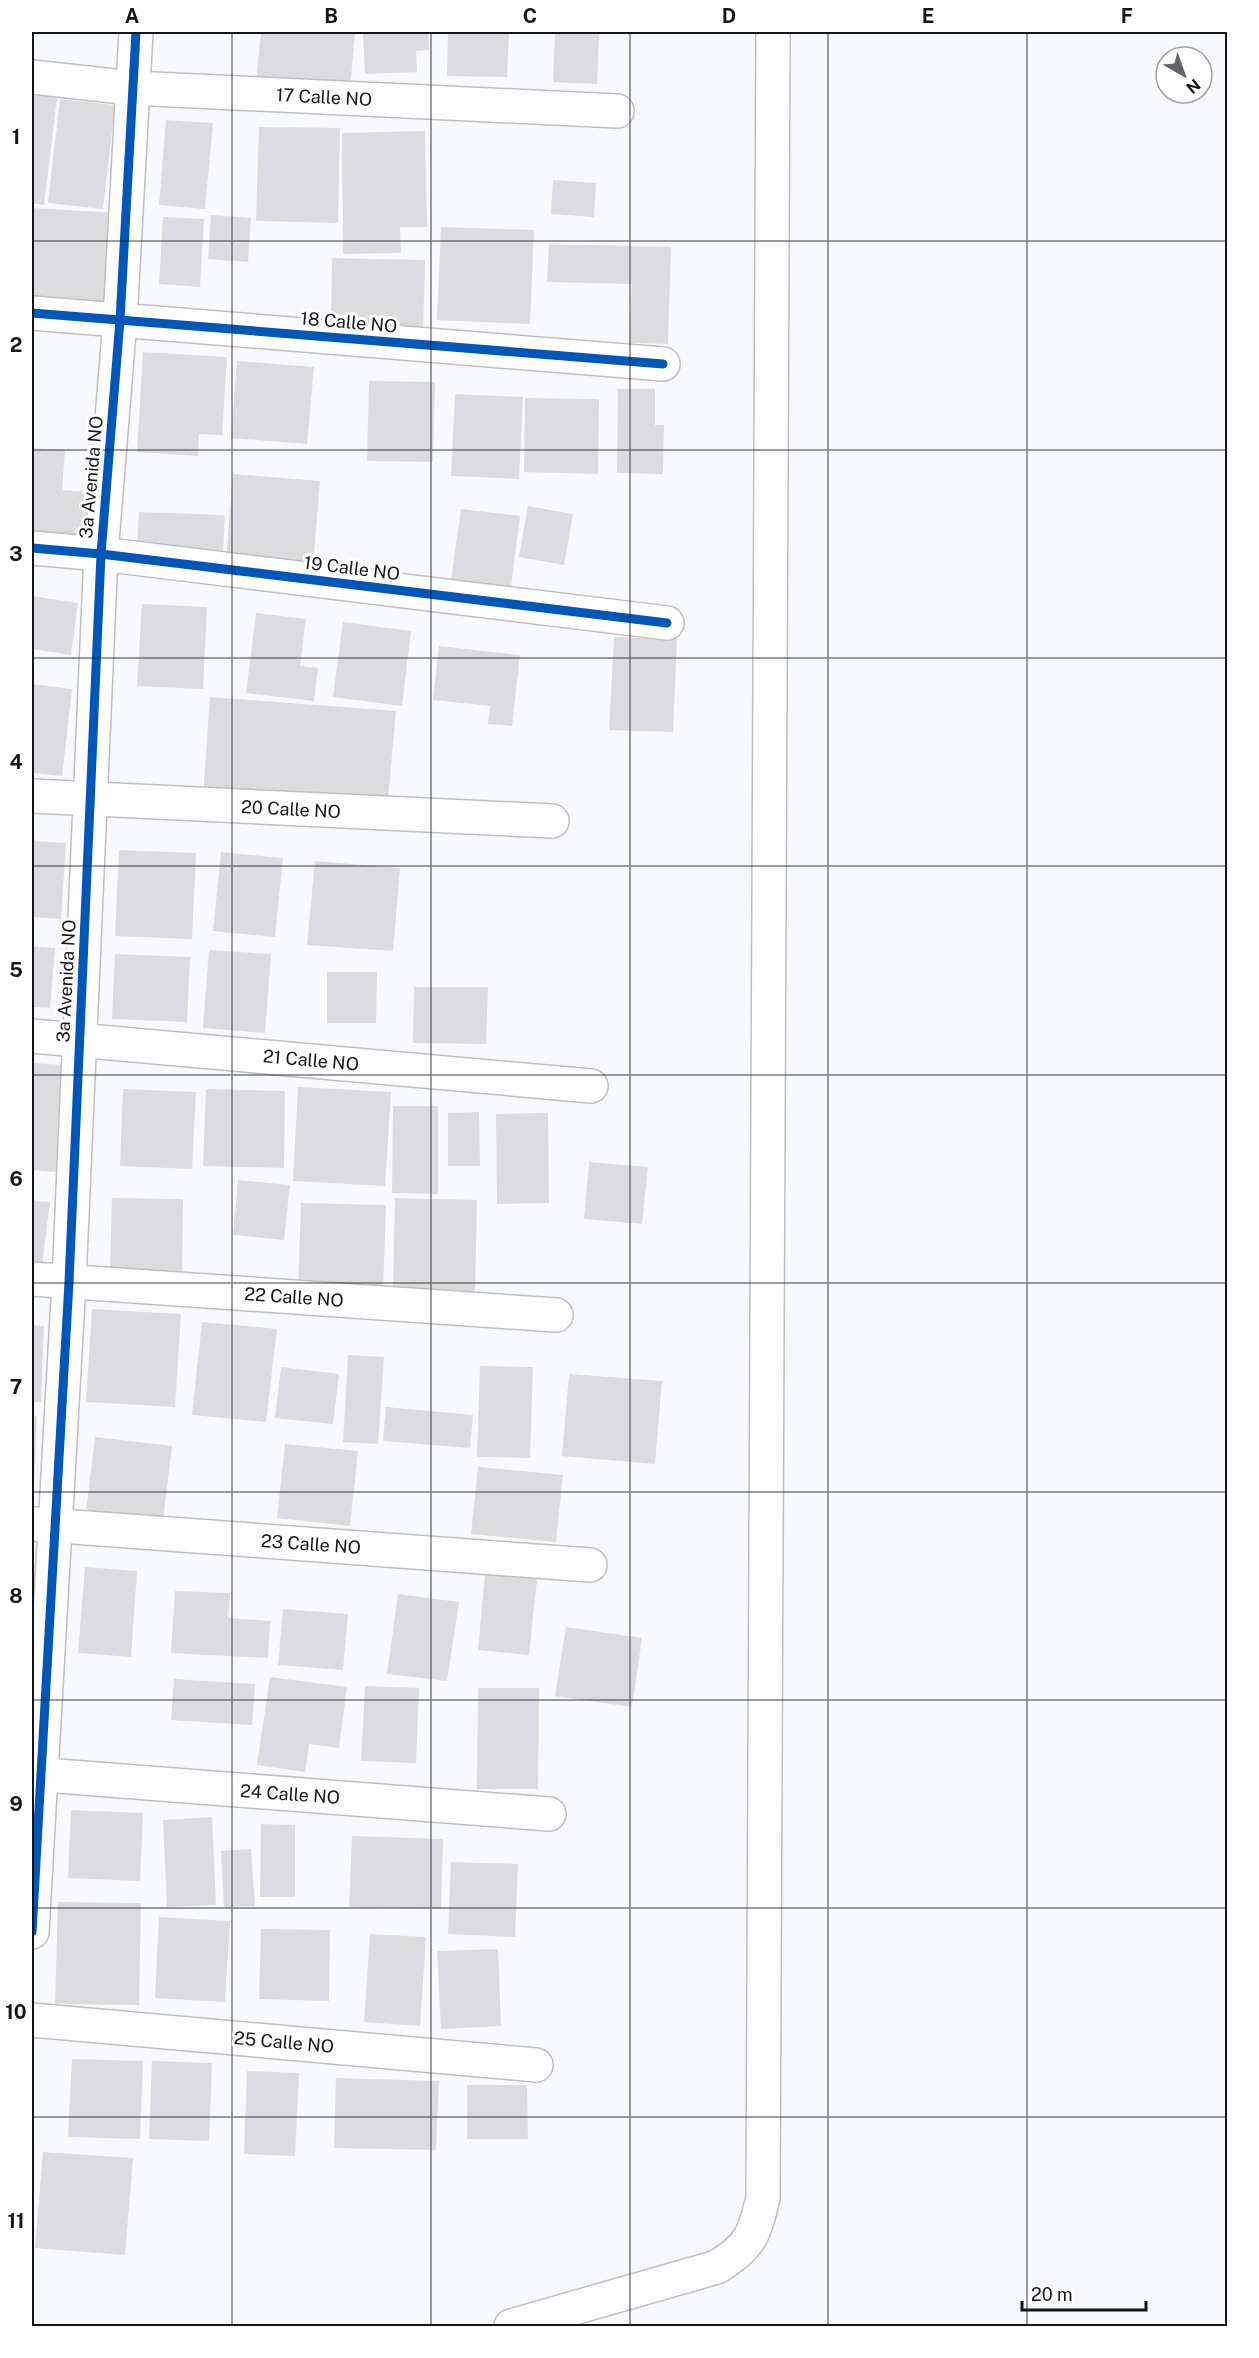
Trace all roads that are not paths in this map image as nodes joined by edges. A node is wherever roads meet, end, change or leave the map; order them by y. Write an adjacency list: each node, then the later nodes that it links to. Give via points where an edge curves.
1 (136, 32): 4 (street, 3a Avenida NO)
2 (773, 32): 28 (street, via 763,2198 756,2228 740,2253 717,2267)
3 (32, 77): 4 (street, 17 Calle NO)
4 (132, 88): 5 (street, 17 Calle NO); 7 (street, 3a Avenida NO)
5 (617, 111)
6 (32, 313): 7 (street, 18 Calle NO)
7 (120, 320): 8 (street, 18 Calle NO); 10 (street, 3a Avenida NO)
8 (663, 364)
9 (32, 548): 10 (street, 19 Calle NO)
10 (101, 554): 11 (street, 19 Calle NO); 13 (street, 3a Avenida NO)
11 (667, 623)
12 (32, 796): 13 (street, 20 Calle NO)
13 (91, 800): 14 (street, 20 Calle NO); 16 (street, 3a Avenida NO)
14 (552, 821)
15 (32, 1036): 16 (street, 21 Calle NO)
16 (80, 1039): 17 (street, 21 Calle NO); 19 (street, 3a Avenida NO)
17 (591, 1086)
18 (32, 1279): 19 (street, 22 Calle NO)
19 (69, 1282): 20 (street, 22 Calle NO); 21 (street, 3a Avenida NO)
20 (556, 1315)
21 (43, 1525): 22 (street, 23 Calle NO); 23 (street, 3a Avenida NO)
22 (590, 1565)
23 (36, 1775): 24 (street, 24 Calle NO); 25 (street, 3a Avenida NO)
24 (549, 1814)
25 (32, 1932)
26 (32, 2020): 27 (street, 25 Calle NO)
27 (536, 2065)
28 (511, 2326)

